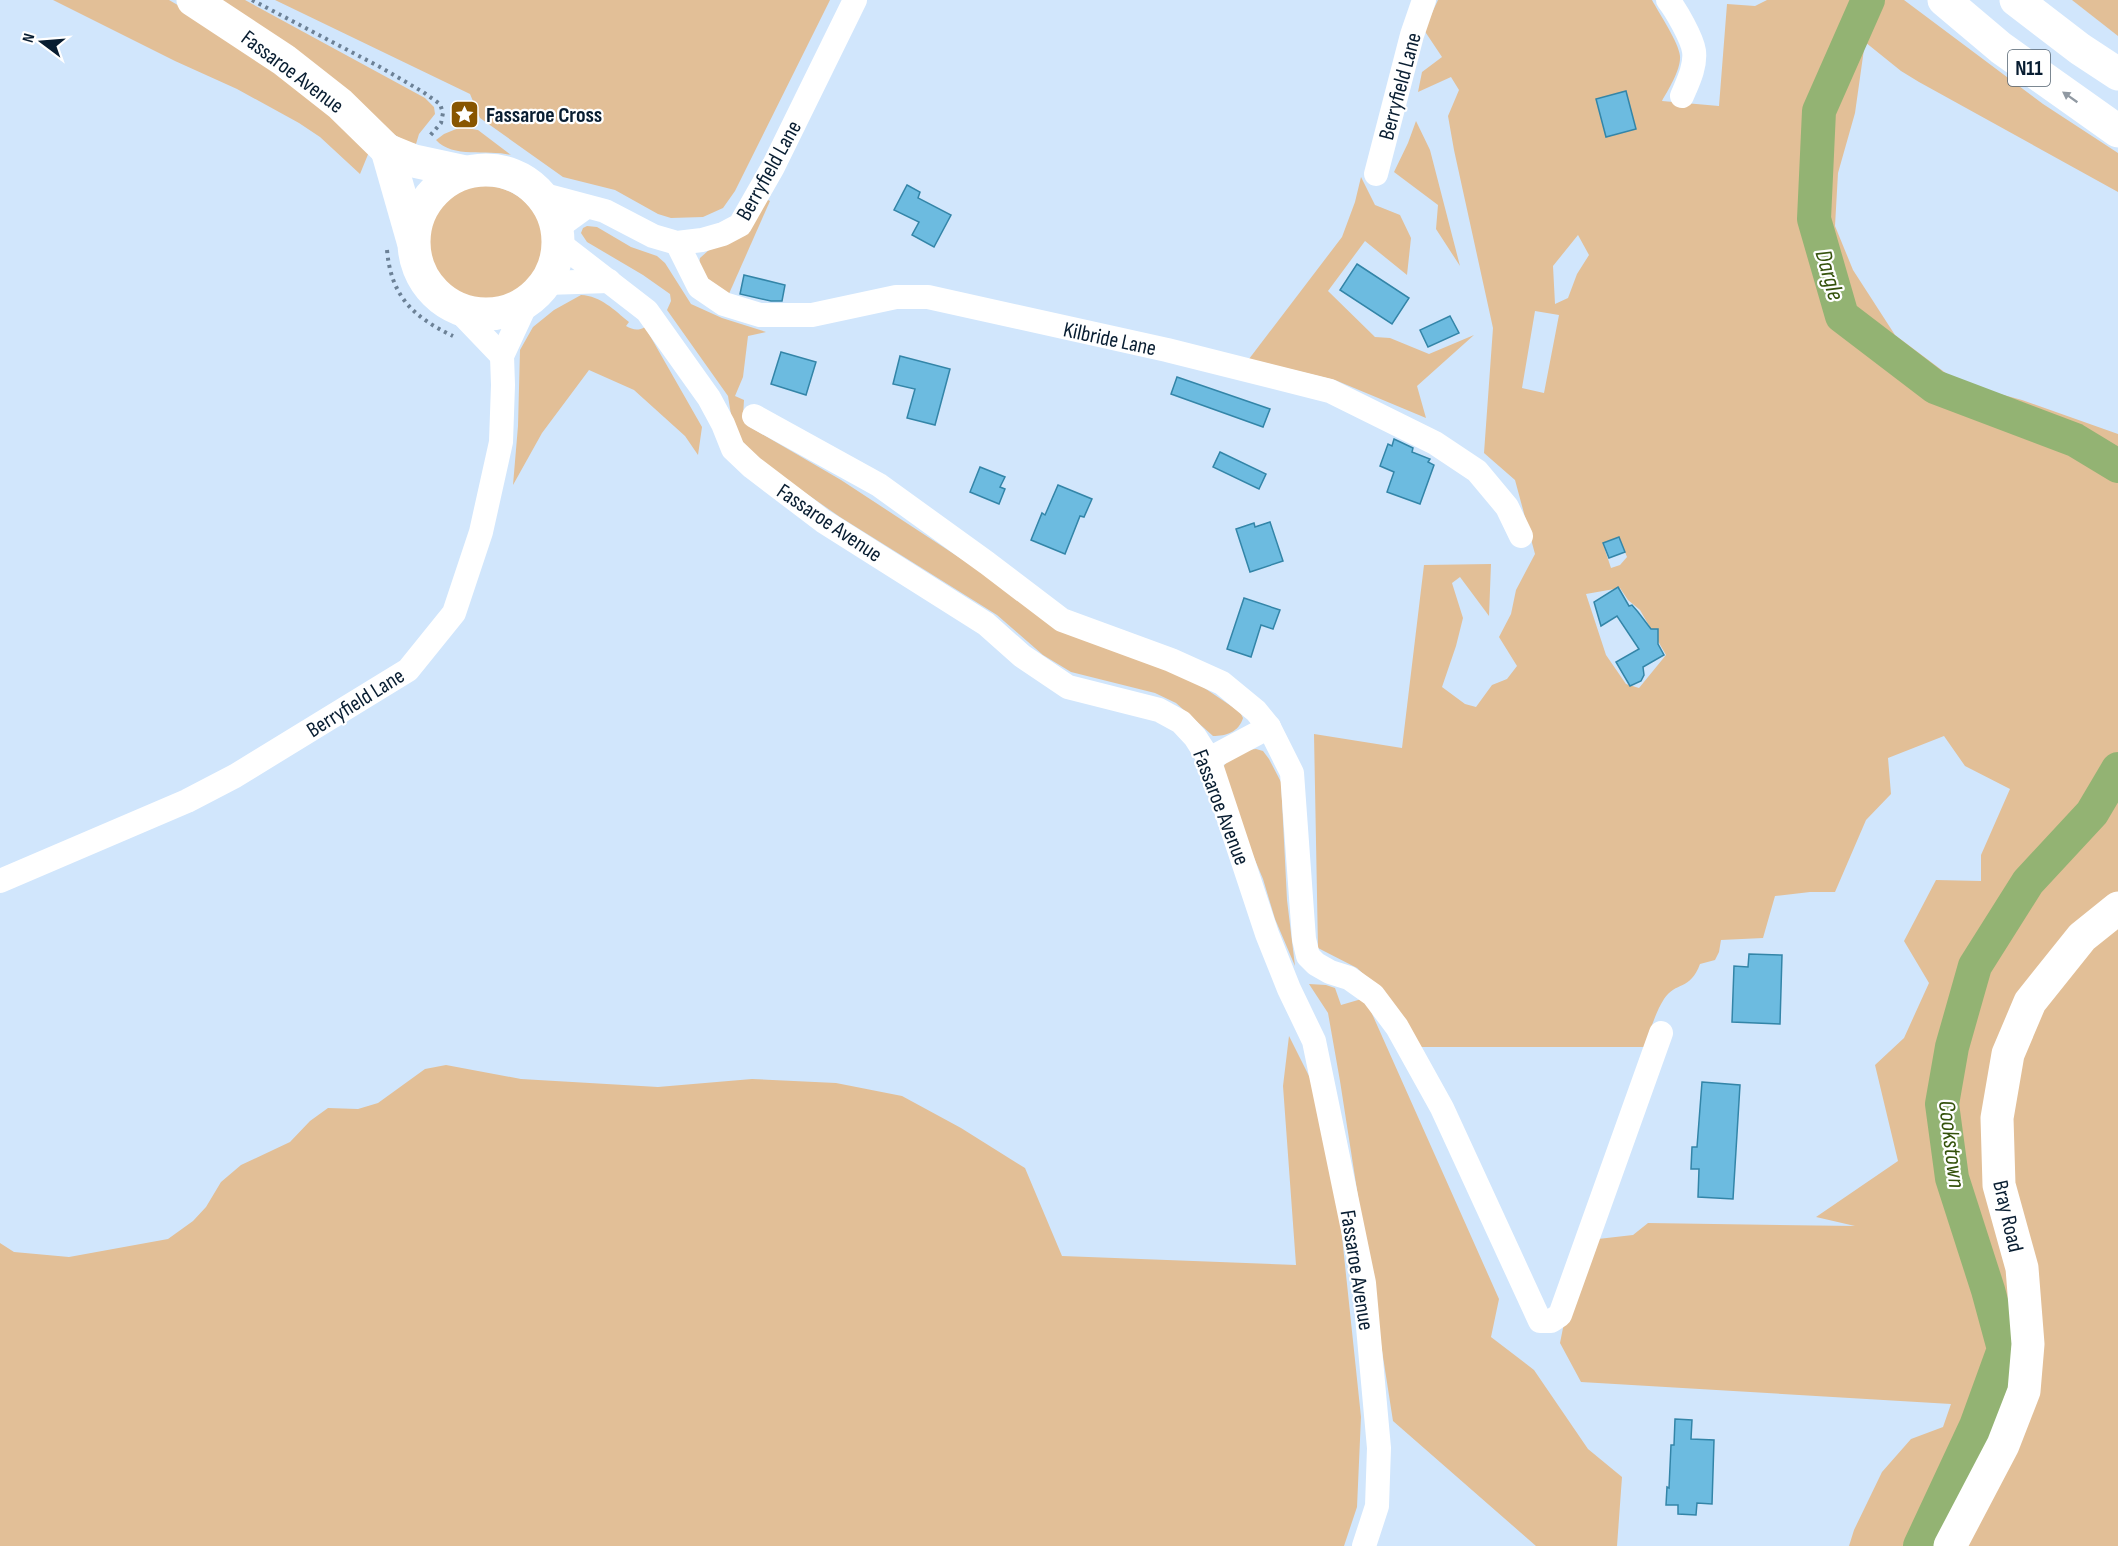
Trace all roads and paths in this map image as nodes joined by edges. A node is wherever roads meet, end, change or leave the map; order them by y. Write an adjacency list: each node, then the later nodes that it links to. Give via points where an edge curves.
1 (193, 0): 10 (main road, Fassaroe Avenue, via 284,60 340,104)
2 (855, 0): 17 (street, Berryfield Lane, via 740,225 723,234)
3 (1424, 0): 12 (street, Berryfield Lane)
4 (1668, 0): 8 (street, via 1694,50)
5 (1944, 0): 9 (main road, N11, one-way to 5, via 2001,48)
6 (2016, 0): 7 (main road, N11)
7 (2118, 74)
8 (1682, 96)
9 (2118, 131)
10 (387, 150): 11 (main road, via 414,161); 16 (main road)
11 (465, 172): 13 (main road, via 506,172 526,180); 16 (main road, via 444,182 427,198 416,219)
12 (1376, 174)
13 (541, 194): 14 (street, Berryfield Lane); 15 (main road, via 551,210)
14 (586, 207): 15 (street); 17 (street, Berryfield Lane, via 605,211 653,236)
15 (558, 236): 18 (street, Fassaroe Avenue); 19 (main road, via 555,264)
16 (413, 243): 20 (main road, via 416,263 425,282 438,297)
17 (677, 243): 23 (street, Kilbride Lane, via 699,287 724,304 760,315 812,315 896,297 928,297 1330,391 1435,443 1477,471 1507,507)
18 (609, 281): 19 (street); 25 (street, Fassaroe Avenue, via 647,311 710,398 733,449 752,467 823,521 986,624 1061,683 1158,710 1181,722)
19 (536, 292): 20 (main road, via 504,312 480,314); 21 (street, Berryfield Lane)
20 (456, 308): 21 (street)
21 (502, 356): 26 (street, Berryfield Lane, via 501,442 481,532 454,613 408,670 187,801)
22 (754, 416): 24 (street, via 879,485 1062,620 1222,683)
23 (1521, 536)
24 (1269, 727): 25 (street); 28 (street, via 1292,773 1308,956 1373,995 1397,1027 1442,1108 1540,1321 1551,1322 1560,1315)
25 (1209, 759): 29 (street, Fassaroe Avenue, via 1266,934 1314,1041 1364,1283 1379,1448 1377,1506)
26 (0, 881)
27 (2118, 908): 30 (main road, Bray Road, via 2082,936 2030,1002 2008,1054 1997,1118 1999,1185 2022,1269 2028,1344 2024,1391 2003,1444)
28 (1661, 1033)
29 (1364, 1546)
30 (1950, 1546)

